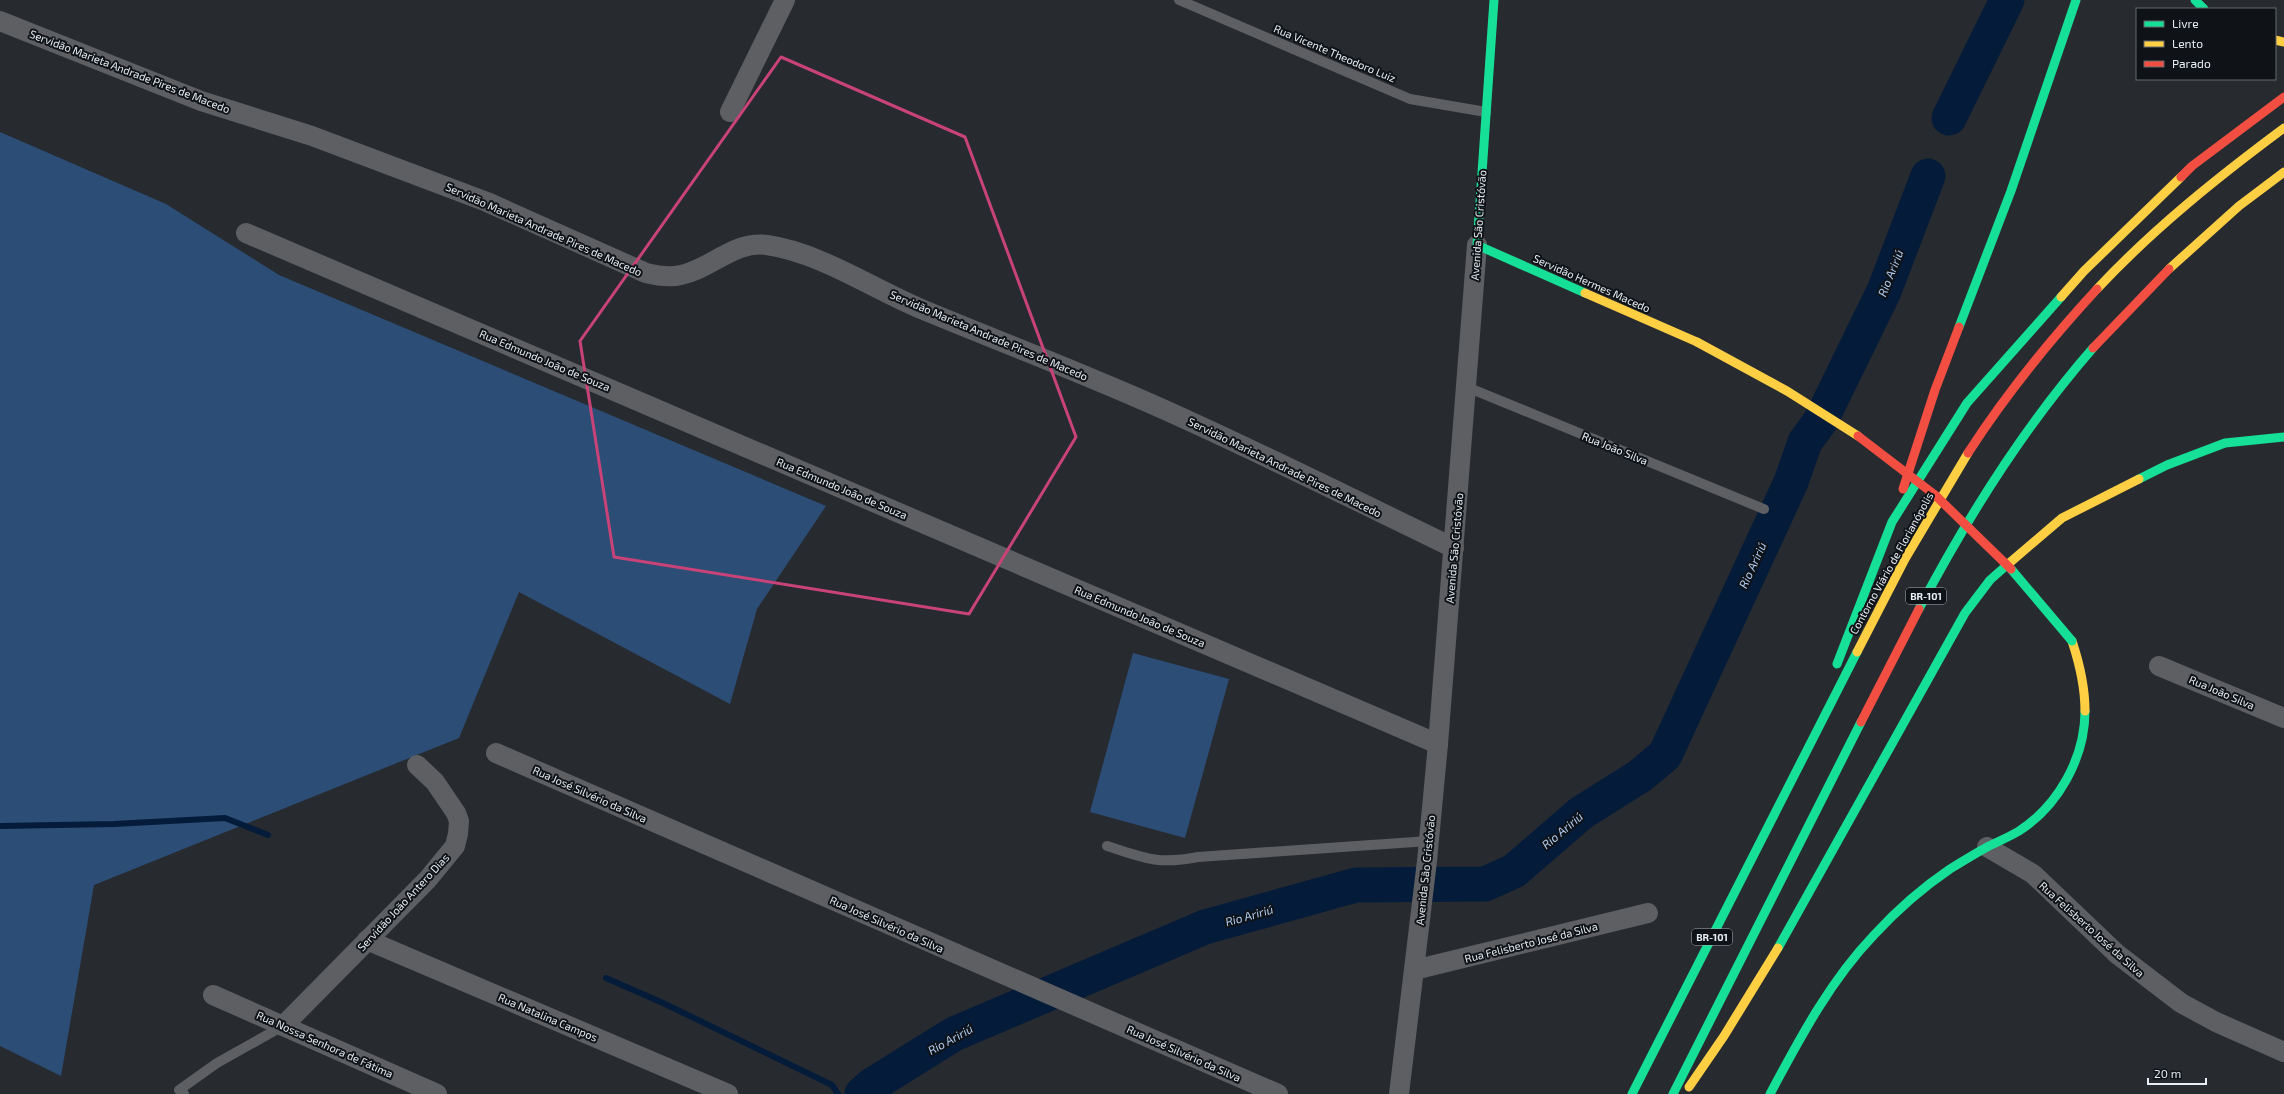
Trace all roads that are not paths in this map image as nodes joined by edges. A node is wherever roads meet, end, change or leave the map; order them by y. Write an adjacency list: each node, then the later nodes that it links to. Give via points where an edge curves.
1 (785, 0): 9 (street)
2 (1179, 0): 10 (lane, Rua Vicente Theodoro Luiz, via 1410,99)
3 (1494, 0): 10 (main road, Avenida São Cristóvão)
4 (2076, 0): 18 (main road, via 2010,191 1935,390)
5 (2195, 0): 6 (main road)
6 (2203, 8)
7 (0, 21): 19 (street, Servidão Marieta Andrade Pires de Macedo, via 201,101 312,136 487,202 646,274 666,277 683,275 743,246 755,244 800,254 837,268 923,310 1060,364 1187,420)
8 (2284, 97): 18 (main road, via 2192,166 2084,271 1967,403)
9 (730, 112)
10 (1486, 112): 14 (main road, Avenida São Cristóvão)
11 (2284, 128): 27 (main road, Contorno Viário de Florianópolis / BR-101, via 2208,185 2135,250 2068,321 2007,396 1919,533)
12 (2284, 172): 43 (main road, BR-101, via 2195,244 2127,310 2065,381 2009,457 1924,600)
13 (246, 233): 24 (street, Rua Edmundo João de Souza)
14 (1477, 245): 15 (street, Avenida São Cristóvão); 30 (main road, Servidão Hermes Macedo, bridge, via 1697,342 1821,411 1914,476 1993,548 2044,605 2072,641 2081,660 2087,696 2086,722 2080,753 2062,788 2037,818)
15 (1467, 387): 17 (lane, Rua João Silva); 19 (street, Avenida São Cristóvão)
16 (2284, 437): 44 (main road, via 2225,444 2167,465 2119,488 2062,518 1990,580 1965,613 1771,960 1724,1036)
17 (1764, 508)
18 (1892, 522): 21 (main road)
19 (1454, 548): 24 (street, Avenida São Cristóvão)
20 (2159, 666): 23 (street, Rua João Silva)
21 (1834, 670)
22 (1826, 692): 27 (main road, BR-101)
23 (2284, 718)
24 (1438, 744): 28 (street, Avenida São Cristóvão)
25 (496, 753): 40 (street, Rua José Silvério da Silva)
26 (417, 765): 32 (street, Servidão João Antero Dias, via 448,799 459,821 455,846)
27 (1791, 780): 42 (main road, Contorno Viário de Florianópolis / BR-101)
28 (1429, 841): 29 (lane, via 1198,857 1174,862 1156,861); 33 (street, Avenida São Cristóvão)
29 (1107, 846)
30 (1987, 847): 36 (street, Rua Felisberto José da Silva, via 2033,874 2117,954 2181,1003 2216,1022); 45 (main road, Servidão Hermes Macedo, via 1925,888 1870,938 1828,990 1797,1041)
31 (1648, 913): 33 (street, Rua Felisberto José da Silva)
32 (367, 940): 35 (street, Servidão João Antero Dias); 39 (street, Rua Natalina Campos)
33 (1414, 970): 41 (street, Avenida São Cristóvão)
34 (213, 995): 35 (street, Rua Nossa Senhora de Fátima)
35 (283, 1026): 37 (lane, via 204,1071 179,1090); 38 (street, Rua Nossa Senhora de Fátima)
36 (2284, 1052)
37 (184, 1094)
38 (437, 1094)
39 (728, 1094)
40 (1278, 1094)
41 (1399, 1094)
42 (1632, 1094)
43 (1673, 1094)
44 (1683, 1094)
45 (1770, 1094)

